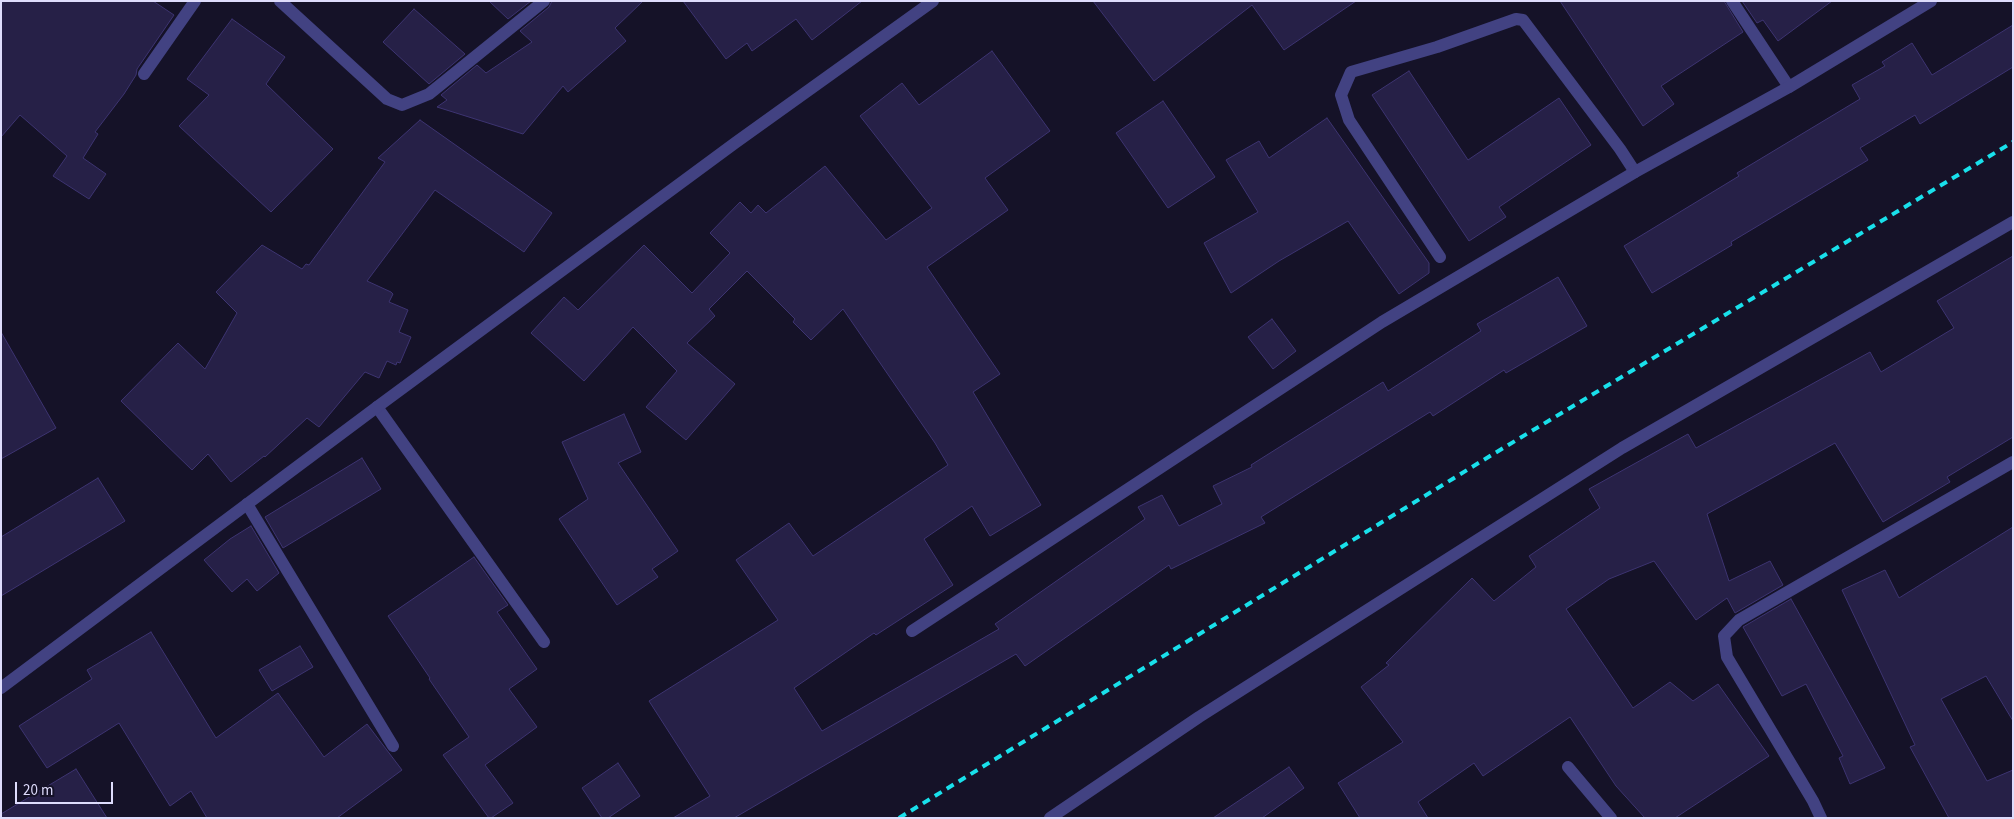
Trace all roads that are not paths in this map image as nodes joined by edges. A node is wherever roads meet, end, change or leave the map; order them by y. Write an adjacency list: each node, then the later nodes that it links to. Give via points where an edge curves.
1 (196, 1): 7 (street)
2 (280, 1): 3 (street, via 387,99 402,105 429,94)
3 (544, 1)
4 (933, 1): 12 (street)
5 (1732, 1): 8 (street)
6 (1931, 1): 8 (street)
7 (144, 74)
8 (1790, 87): 9 (street)
9 (1635, 172): 11 (street, via 1524,20 1351,72 1341,95 1349,120); 15 (street, via 1382,322)
10 (2013, 222): 20 (street, via 1622,448 1199,717)
11 (1440, 257)
12 (377, 407): 14 (street); 16 (street)
13 (2013, 462): 22 (street, via 1739,620 1724,636 1727,657)
14 (247, 504): 17 (street); 18 (street)
15 (912, 631)
16 (544, 642)
17 (1, 688)
18 (393, 746)
19 (1568, 767): 21 (street)
20 (1050, 818)
21 (1611, 818)
22 (1821, 818)

